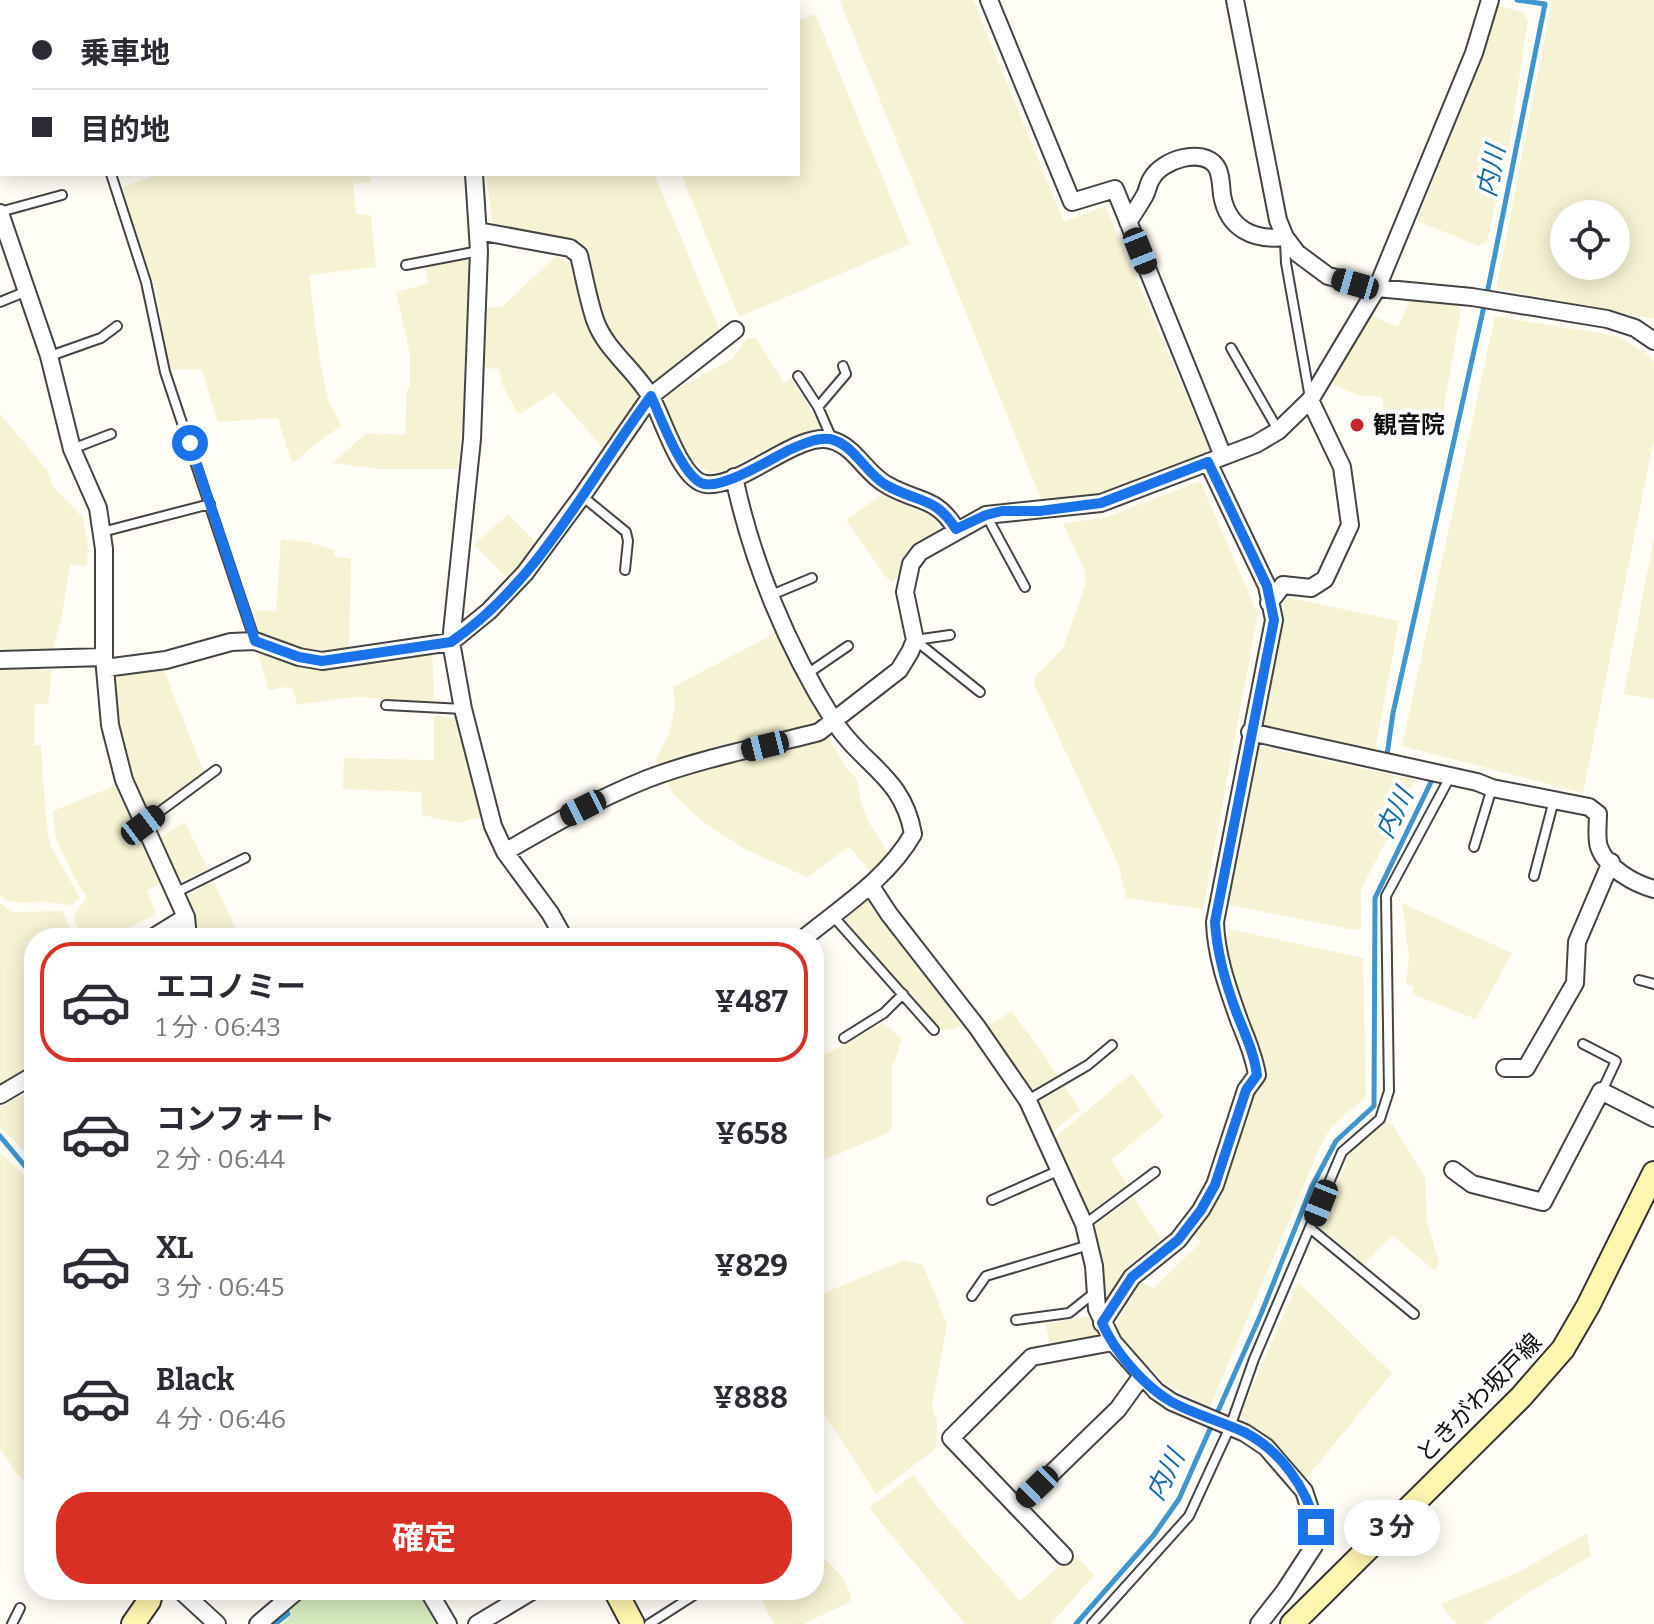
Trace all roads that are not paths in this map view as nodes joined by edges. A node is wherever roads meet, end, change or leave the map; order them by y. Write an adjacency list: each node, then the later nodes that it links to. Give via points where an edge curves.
1 (989, 0): 8 (street, via 1072,202 1115,189)
2 (1235, 0): 10 (street)
3 (1490, 0): 13 (street, via 1474,53)
4 (112, 176): 33 (lane, via 146,282 165,372)
5 (474, 176): 9 (street)
6 (62, 195): 7 (lane)
7 (0, 213): 14 (street)
8 (1128, 222): 10 (street, via 1152,177 1163,167 1198,156 1218,168 1232,222 1257,236); 30 (street)
9 (478, 231): 11 (street); 23 (street, via 570,248 579,255 603,337)
10 (1285, 237): 13 (street, via 1306,262 1328,276); 24 (lane)
11 (479, 251): 12 (lane); 45 (street, via 472,439)
12 (406, 265)
13 (1377, 288): 18 (street, via 1607,319); 24 (street)
14 (28, 290): 15 (lane); 20 (street)
15 (0, 302)
16 (117, 326): 20 (lane, via 101,338)
17 (735, 330): 23 (street)
18 (1654, 341)
19 (1231, 348): 26 (lane)
20 (49, 356): 29 (street)
21 (843, 366): 25 (lane, via 846,374)
22 (798, 376): 25 (lane)
23 (651, 396): 31 (street, via 685,469 696,480 704,484); 32 (street)
24 (1310, 400): 26 (street); 41 (street, via 1342,467 1350,525 1325,579 1311,588 1283,585)
25 (818, 407): 28 (lane)
26 (1278, 431): 30 (street)
27 (111, 434): 29 (lane)
28 (832, 440): 31 (street, via 794,448); 35 (street, via 879,481 940,507)
29 (72, 449): 36 (street, via 98,508)
30 (1216, 459): 34 (street, via 1101,503); 41 (street)
31 (734, 477): 40 (street)
32 (582, 496): 37 (lane, via 626,532); 45 (street, via 525,573)
33 (210, 504): 36 (lane); 44 (lane)
34 (986, 515): 35 (street); 39 (lane)
35 (956, 529): 43 (street, via 911,564 905,592)
36 (102, 532): 48 (street)
37 (625, 570)
38 (812, 578): 40 (lane)
39 (1025, 587)
40 (769, 596): 49 (street)
41 (1269, 603): 54 (street, via 1274,620)
42 (950, 635): 43 (lane)
43 (915, 640): 50 (lane); 53 (street, via 899,670)
44 (255, 641): 45 (street, via 322,661); 48 (street, via 231,642 166,660)
45 (451, 642): 52 (street)
46 (848, 646): 49 (lane)
47 (0, 660): 48 (street)
48 (104, 662): 59 (street, via 110,725)
49 (807, 674): 53 (street)
50 (980, 692)
51 (386, 705): 52 (lane)
52 (463, 709): 61 (street, via 482,789)
53 (834, 722): 61 (street, via 819,732 647,779 601,798); 65 (street, via 901,797 910,820 913,834 906,847)
54 (1250, 732): 56 (street); 99 (street, via 1215,922 1218,952 1257,1075 1246,1090 1215,1185 1201,1210 1178,1240 1132,1277)
55 (216, 770): 59 (lane)
56 (1450, 777): 57 (street); 93 (lane, via 1386,896 1389,1091 1383,1111 1342,1152)
57 (1492, 788): 58 (street); 60 (lane)
58 (1554, 800): 63 (street, via 1598,814 1600,848); 64 (lane)
59 (143, 825): 67 (street)
60 (1474, 847)
61 (505, 852): 72 (street)
62 (245, 858): 67 (lane)
63 (1611, 862): 66 (street, via 1638,885); 81 (street, via 1577,942 1575,983 1526,1068)
64 (1534, 876)
65 (870, 885): 68 (street); 85 (street)
66 (1654, 889)
67 (175, 893): 69 (street)
68 (832, 915): 73 (street); 76 (lane)
69 (186, 917): 70 (street); 71 (street)
70 (168, 928)
71 (187, 928)
72 (558, 928)
73 (816, 928)
74 (1639, 980): 75 (lane)
75 (1654, 984)
76 (903, 994): 77 (lane); 78 (lane)
77 (934, 1030)
78 (844, 1038)
79 (1583, 1044): 83 (lane, via 1616,1061)
80 (1112, 1045): 85 (lane)
81 (1505, 1068)
82 (24, 1081): 84 (street)
83 (1601, 1091): 86 (street); 88 (street, via 1543,1202 1472,1184)
84 (0, 1095)
85 (1028, 1101): 87 (street)
86 (1654, 1118)
87 (1060, 1170): 91 (lane); 92 (street)
88 (1453, 1170)
89 (1155, 1172): 92 (lane)
90 (1654, 1175): 123 (main road, ときがわ坂戸線, via 1563,1349)
91 (992, 1200)
92 (1084, 1224): 94 (street)
93 (1311, 1229): 97 (lane); 102 (lane)
94 (1090, 1244): 95 (street); 96 (lane, via 986,1276)
95 (1095, 1292): 98 (lane, via 1069,1313); 99 (street)
96 (972, 1296)
97 (1414, 1314)
98 (1016, 1320)
99 (1102, 1323): 100 (street)
100 (1113, 1342): 101 (street); 103 (street, via 1032,1357 951,1438)
101 (1141, 1377): 102 (street, via 1172,1402); 103 (street, via 1118,1409)
102 (1230, 1427): 121 (lane, via 1189,1516); 122 (street, via 1266,1447 1285,1466 1304,1491 1316,1527 1314,1546)
103 (1017, 1507): 104 (street)
104 (1064, 1556)
105 (149, 1600): 114 (main road)
106 (191, 1600): 115 (street)
107 (283, 1600): 116 (street)
108 (434, 1600): 117 (street)
109 (517, 1600): 118 (street)
110 (620, 1600): 119 (main road)
111 (686, 1600): 120 (lane)
112 (20, 1608): 113 (lane)
113 (12, 1624)
114 (133, 1624)
115 (217, 1624)
116 (258, 1624)
117 (448, 1624)
118 (477, 1624)
119 (633, 1624)
120 (649, 1624)
121 (1092, 1624)
122 (1259, 1624)
123 (1292, 1624)

